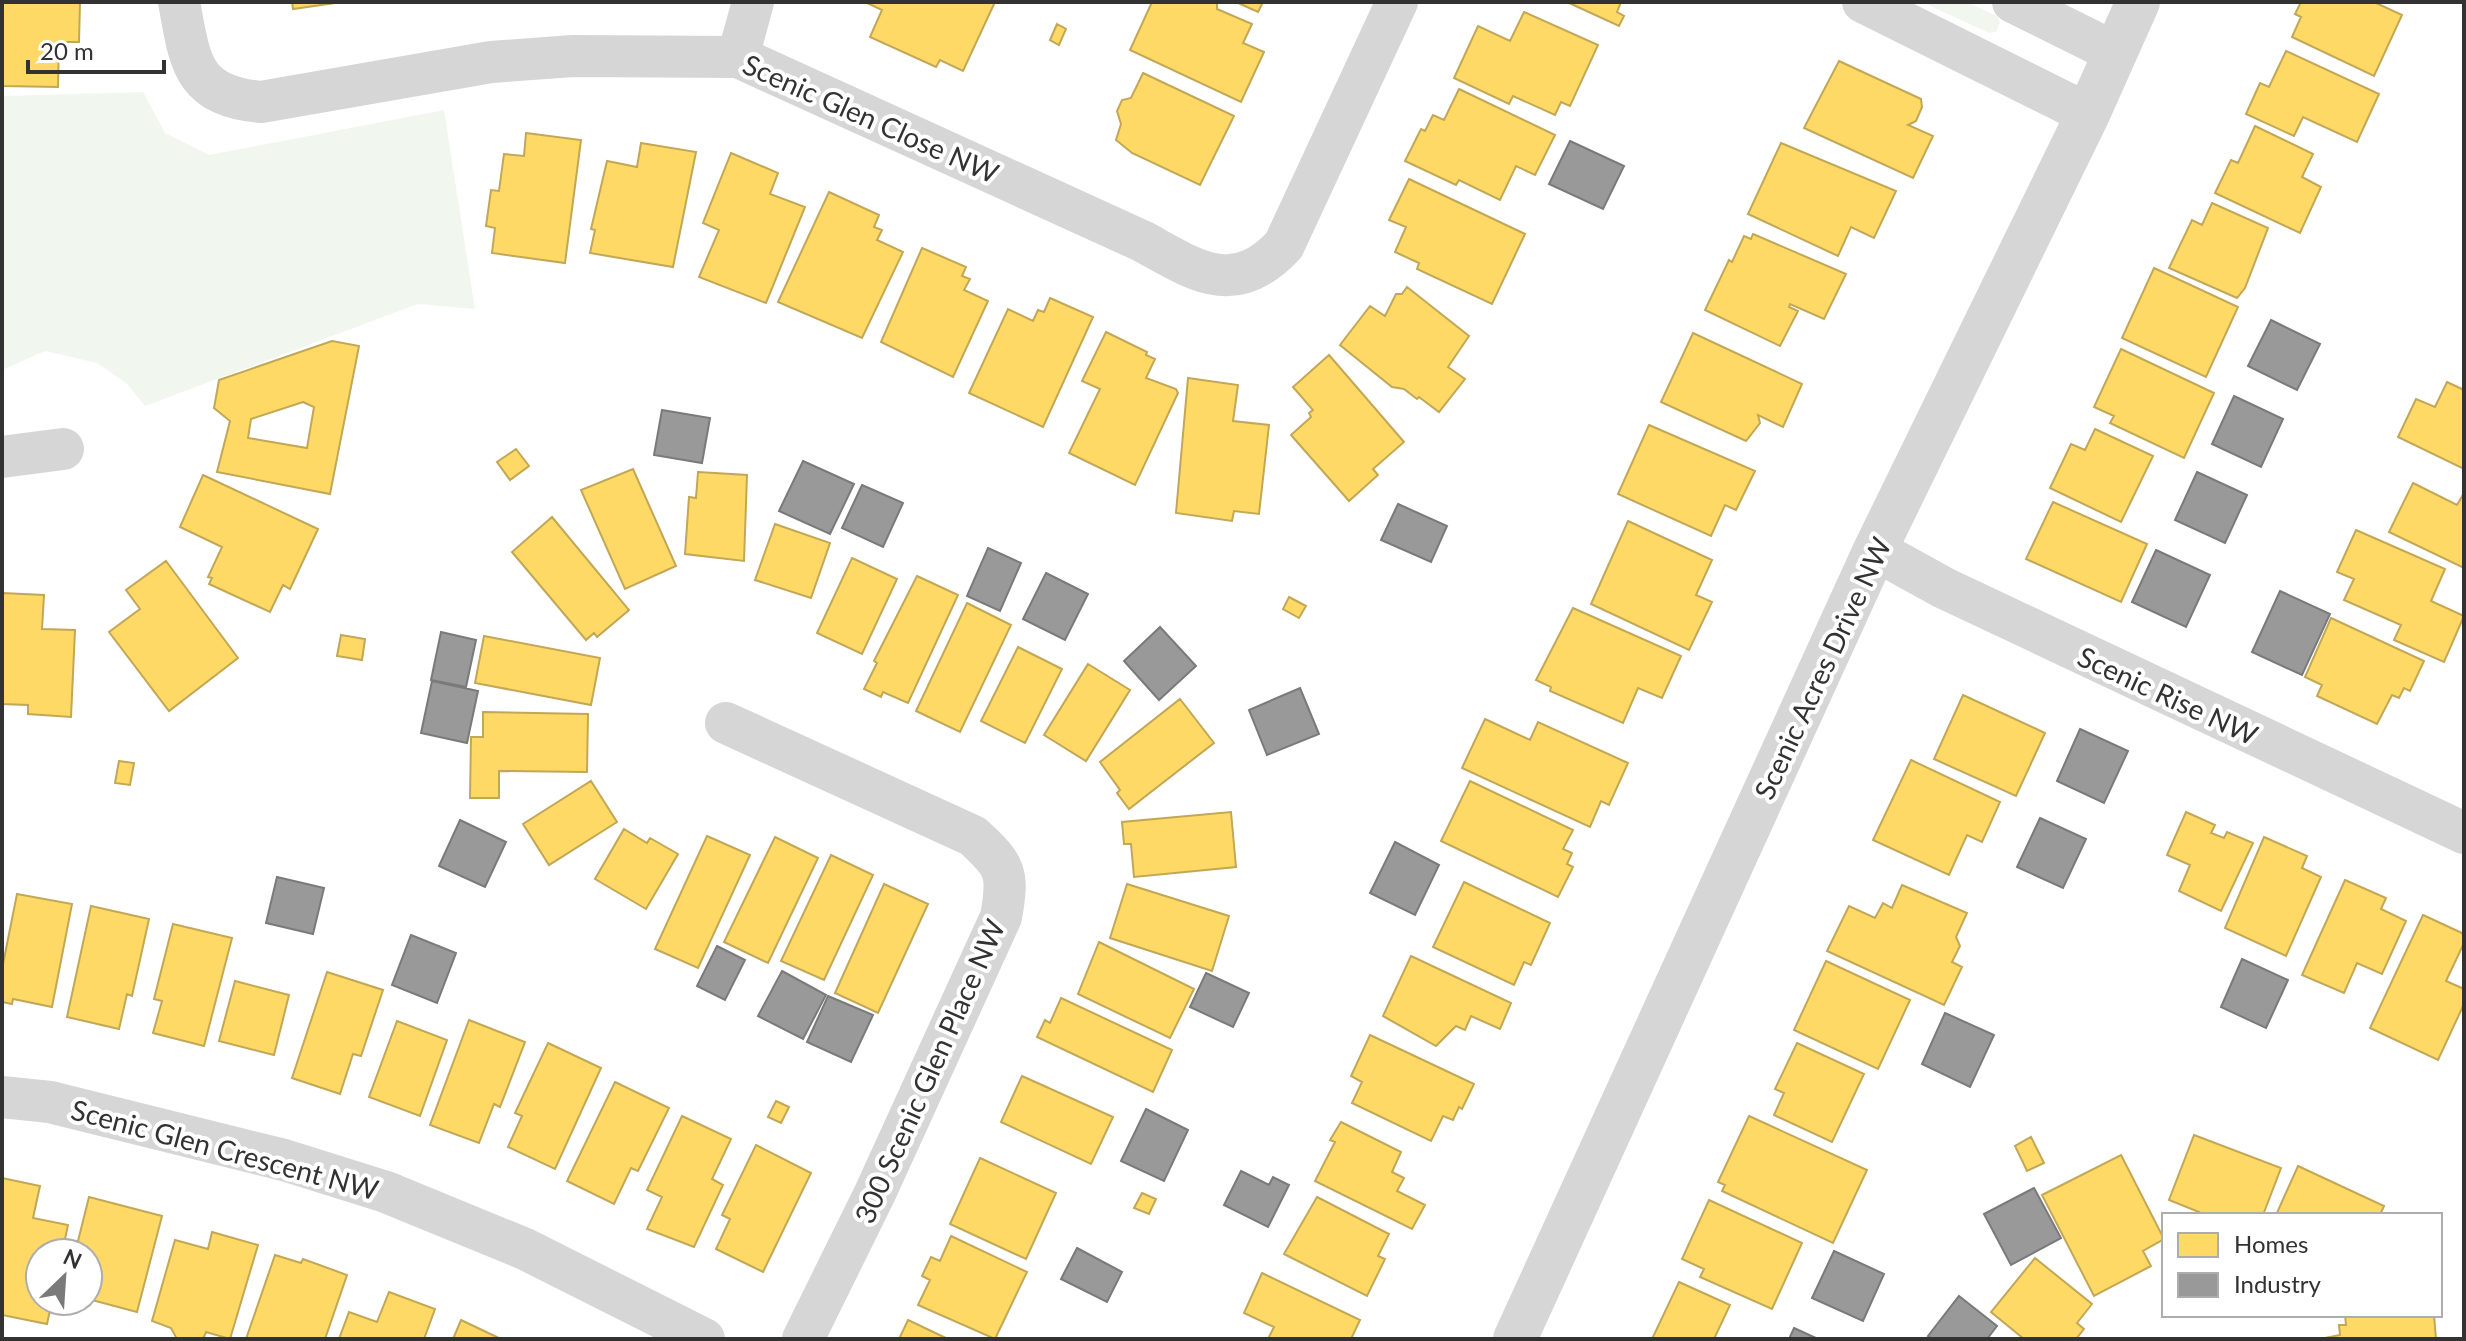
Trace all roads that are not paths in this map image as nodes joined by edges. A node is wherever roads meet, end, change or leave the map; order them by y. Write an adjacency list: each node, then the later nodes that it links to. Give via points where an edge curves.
1 (179, 2): 8 (street, Scenic Glen Close NW, via 189,57 199,79 235,99 261,102 491,62 573,56)
2 (753, 2): 8 (street)
3 (1397, 2): 8 (street, Scenic Glen Close NW, via 1284,245 1270,261 1232,276 1193,269)
4 (1863, 2): 9 (street)
5 (2013, 2): 7 (street)
6 (2138, 2): 7 (street, Scenic Acres Drive NW)
7 (2114, 52): 9 (street, Scenic Acres Drive NW)
8 (738, 57)
9 (2088, 114): 12 (street, Scenic Acres Drive NW)
10 (63, 449): 11 (street)
11 (2, 457)
12 (1875, 550): 14 (street, Scenic Rise NW, via 1944,588); 18 (street, Scenic Acres Drive NW)
13 (726, 723): 17 (street, 300 Scenic Glen Place NW, via 973,836 998,859 1006,887 1001,917)
14 (2460, 822)
15 (2, 1097): 16 (street, Scenic Glen Crescent NW, via 50,1102 284,1160 386,1192 525,1249)
16 (704, 1339)
17 (803, 1339)
18 (1515, 1339)

